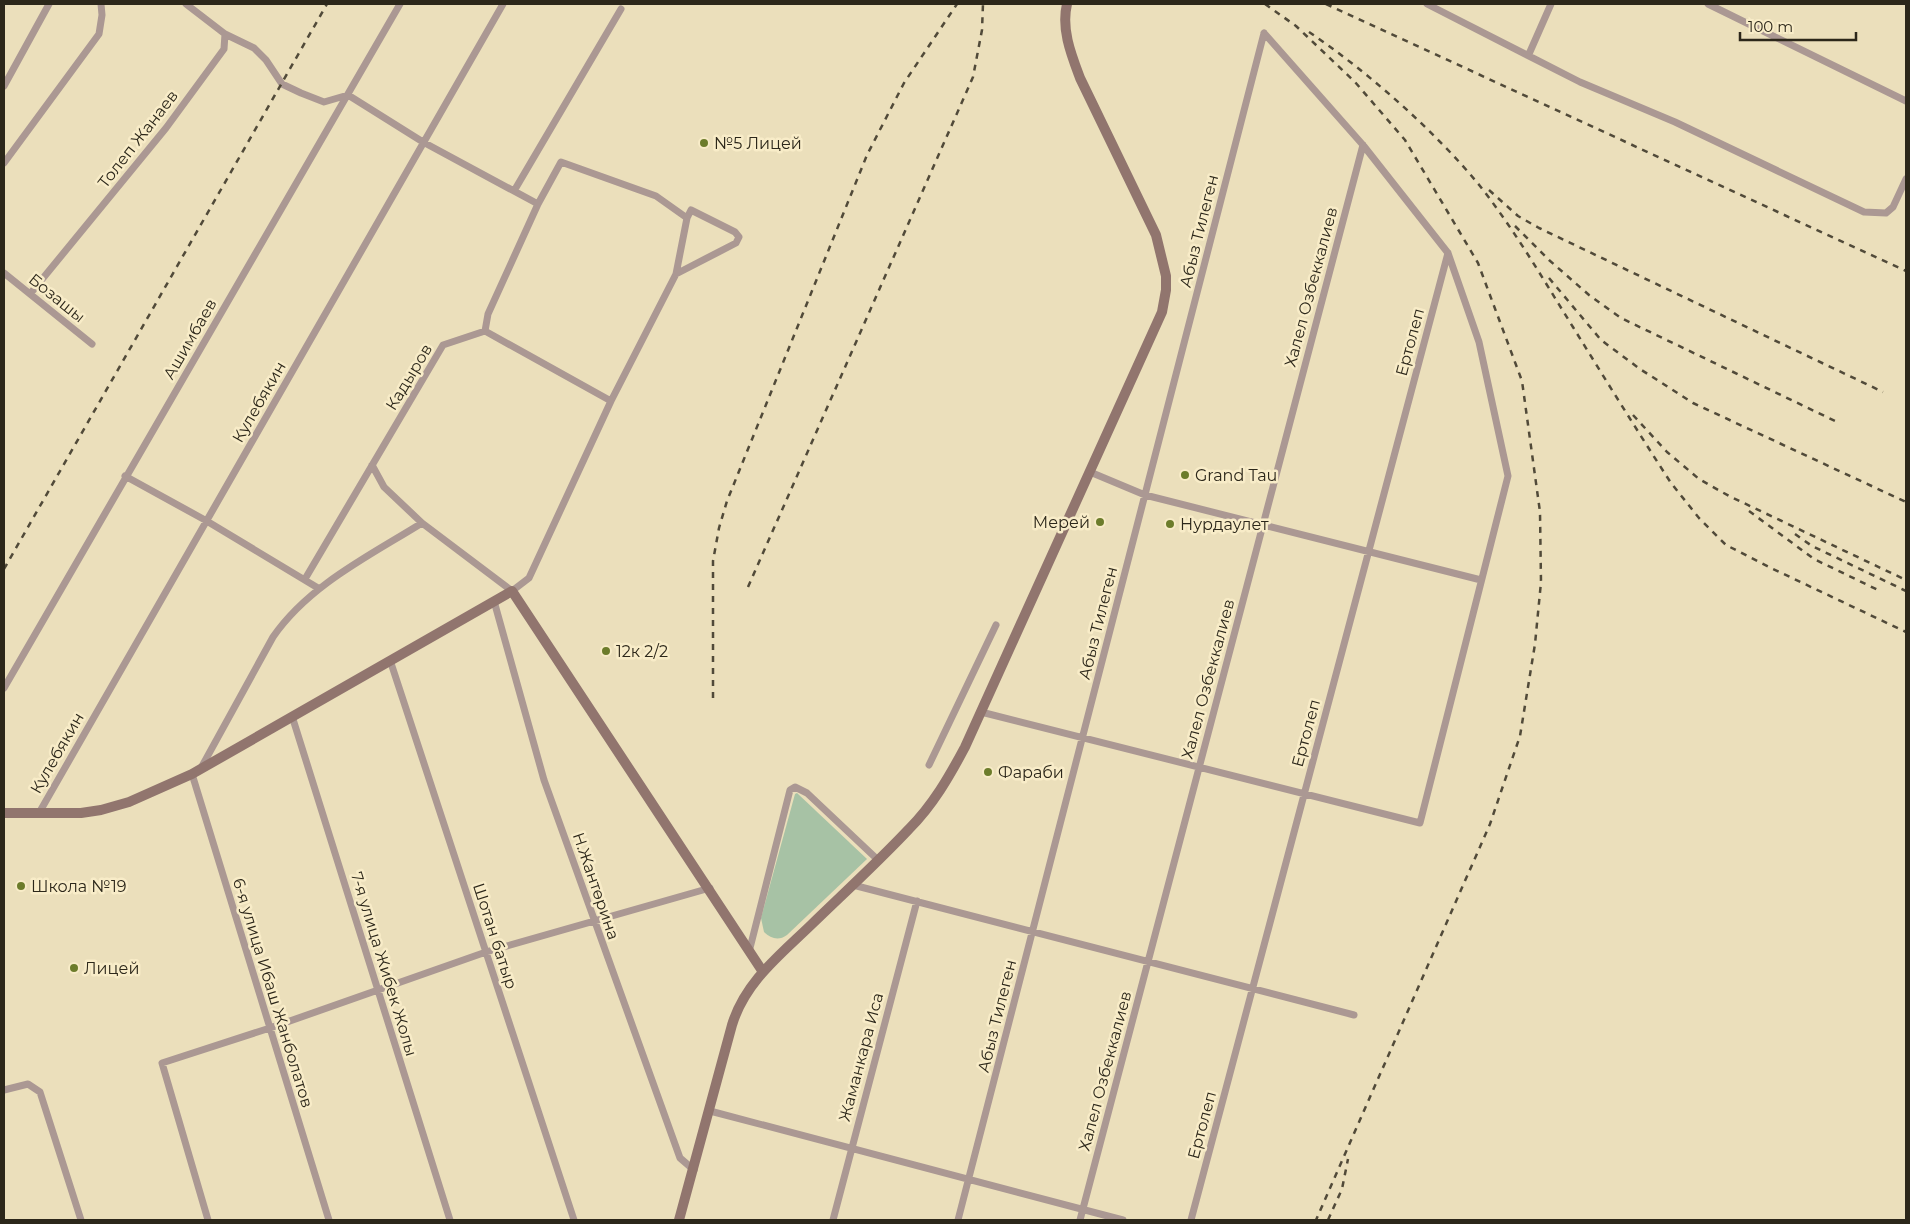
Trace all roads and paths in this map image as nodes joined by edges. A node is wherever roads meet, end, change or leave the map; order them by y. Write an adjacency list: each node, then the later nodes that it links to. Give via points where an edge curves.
1 (49, 4): 13 (street)
2 (101, 4): 18 (street, via 99,34)
3 (186, 4): 11 (street)
4 (400, 4): 14 (street, Ашимбаев)
5 (503, 4): 16 (street, Кулебякин)
6 (1067, 4): 31 (main road, via 1066,27 1073,60 1156,235 1166,276 1162,312)
7 (1427, 4): 12 (street)
8 (1551, 4): 12 (street)
9 (1708, 4): 15 (street)
10 (621, 10): 20 (street)
11 (225, 34): 14 (street, via 254,48 282,84 301,94 324,102); 26 (street, Толеп Жанаев, via 224,49 166,128)
12 (1529, 54): 19 (street, via 1580,82 1675,122 1864,212 1886,213 1893,207)
13 (4, 86)
14 (348, 95): 16 (street); 32 (street, Ашимбаев)
15 (1906, 101)
16 (424, 142): 20 (street); 34 (street, Кулебякин)
17 (1363, 145): 23 (street); 33 (street, Абыз Тилеген, via 1264,33); 36 (street, Халел Озбеккалиев)
18 (4, 163)
19 (1906, 179)
20 (514, 191): 21 (street)
21 (538, 204): 22 (street, via 560,162 656,196); 27 (street, via 488,314)
22 (687, 218): 25 (street); 25 (street, via 691,210 739,237 736,243)
23 (1448, 253): 37 (street, Ертолеп); 39 (street, via 1480,342 1508,476)
24 (4, 273): 26 (street, Бозашы)
25 (676, 274): 29 (street)
26 (30, 294): 28 (street, Бозашы)
27 (485, 331): 29 (street); 30 (street, Кадыров, via 443,345)
28 (92, 344)
29 (611, 401): 41 (street, via 529,578)
30 (372, 465): 35 (street, via 384,487); 38 (street, Кадыров)
31 (1090, 472): 33 (street); 46 (main road)
32 (126, 476): 34 (street); 45 (street, Ашимбаев)
33 (1145, 495): 36 (street); 48 (street, Абыз Тилеген)
34 (205, 520): 38 (street); 54 (street, Кулебякин)
35 (422, 523): 40 (street); 41 (street)
36 (1263, 525): 37 (street); 50 (street, Халел Озбеккалиев)
37 (1368, 552): 39 (street); 52 (street, Ертолеп)
38 (305, 579): 40 (street)
39 (1481, 580): 52 (street, via 1420,824)
40 (318, 588): 51 (street, via 287,617)
41 (512, 591): 42 (main road); 57 (main road)
42 (494, 601): 44 (main road); 59 (street, Н.Жантөрина, via 544,780)
43 (996, 625): 49 (street)
44 (390, 660): 47 (main road); 62 (street, Шотан батыр)
45 (4, 688)
46 (981, 712): 48 (street); 55 (main road, via 934,800)
47 (292, 716): 51 (main road); 65 (street, 7-я улица Жибек Жолы)
48 (1082, 738): 50 (street); 60 (street, Абыз Тилеген)
49 (928, 765)
50 (1199, 768): 52 (street); 63 (street, Халел Озбеккалиев)
51 (196, 771): 54 (main road, via 128,802 101,810); 68 (street, 6-я улица Ибаш Жанболатов)
52 (1304, 794): 66 (street, Ертолеп)
53 (4, 813): 54 (main road)
54 (39, 813)
55 (878, 860): 56 (main road); 61 (street, via 808,793 795,787 790,790)
56 (852, 885): 58 (street); 64 (main road)
57 (710, 888): 59 (street); 61 (main road)
58 (917, 901): 60 (street); 71 (street, Жаманкара Иса)
59 (594, 922): 62 (street); 72 (street, Н.Жантөрина, via 680,1158)
60 (1032, 931): 63 (street); 73 (street, Абыз Тилеген)
61 (750, 948): 64 (main road)
62 (486, 952): 65 (street); 79 (street, Шотан батыр)
63 (1148, 962): 66 (street); 74 (street, Халел Озбеккалиев)
64 (763, 972): 70 (main road, via 750,986 736,1011)
65 (377, 989): 68 (street); 78 (street, 7-я улица Жибек Жолы)
66 (1252, 990): 67 (street); 85 (street, Ертолеп)
67 (1354, 1015)
68 (270, 1028): 76 (street, via 162,1063); 77 (street, 6-я улица Ибаш Жанболатов)
69 (4, 1090): 75 (street, via 28,1084 40,1092)
70 (710, 1111): 71 (street); 72 (main road)
71 (850, 1148): 73 (street); 81 (street, Жаманкара Иса)
72 (694, 1170): 80 (main road)
73 (968, 1180): 74 (street); 82 (street, Абыз Тилеген)
74 (1083, 1210): 83 (street, Халел Озбеккалиев); 84 (street)
75 (81, 1220)
76 (208, 1220)
77 (329, 1220)
78 (450, 1220)
79 (574, 1220)
80 (679, 1220)
81 (833, 1220)
82 (958, 1220)
83 (1080, 1220)
84 (1123, 1220)
85 (1190, 1220)

